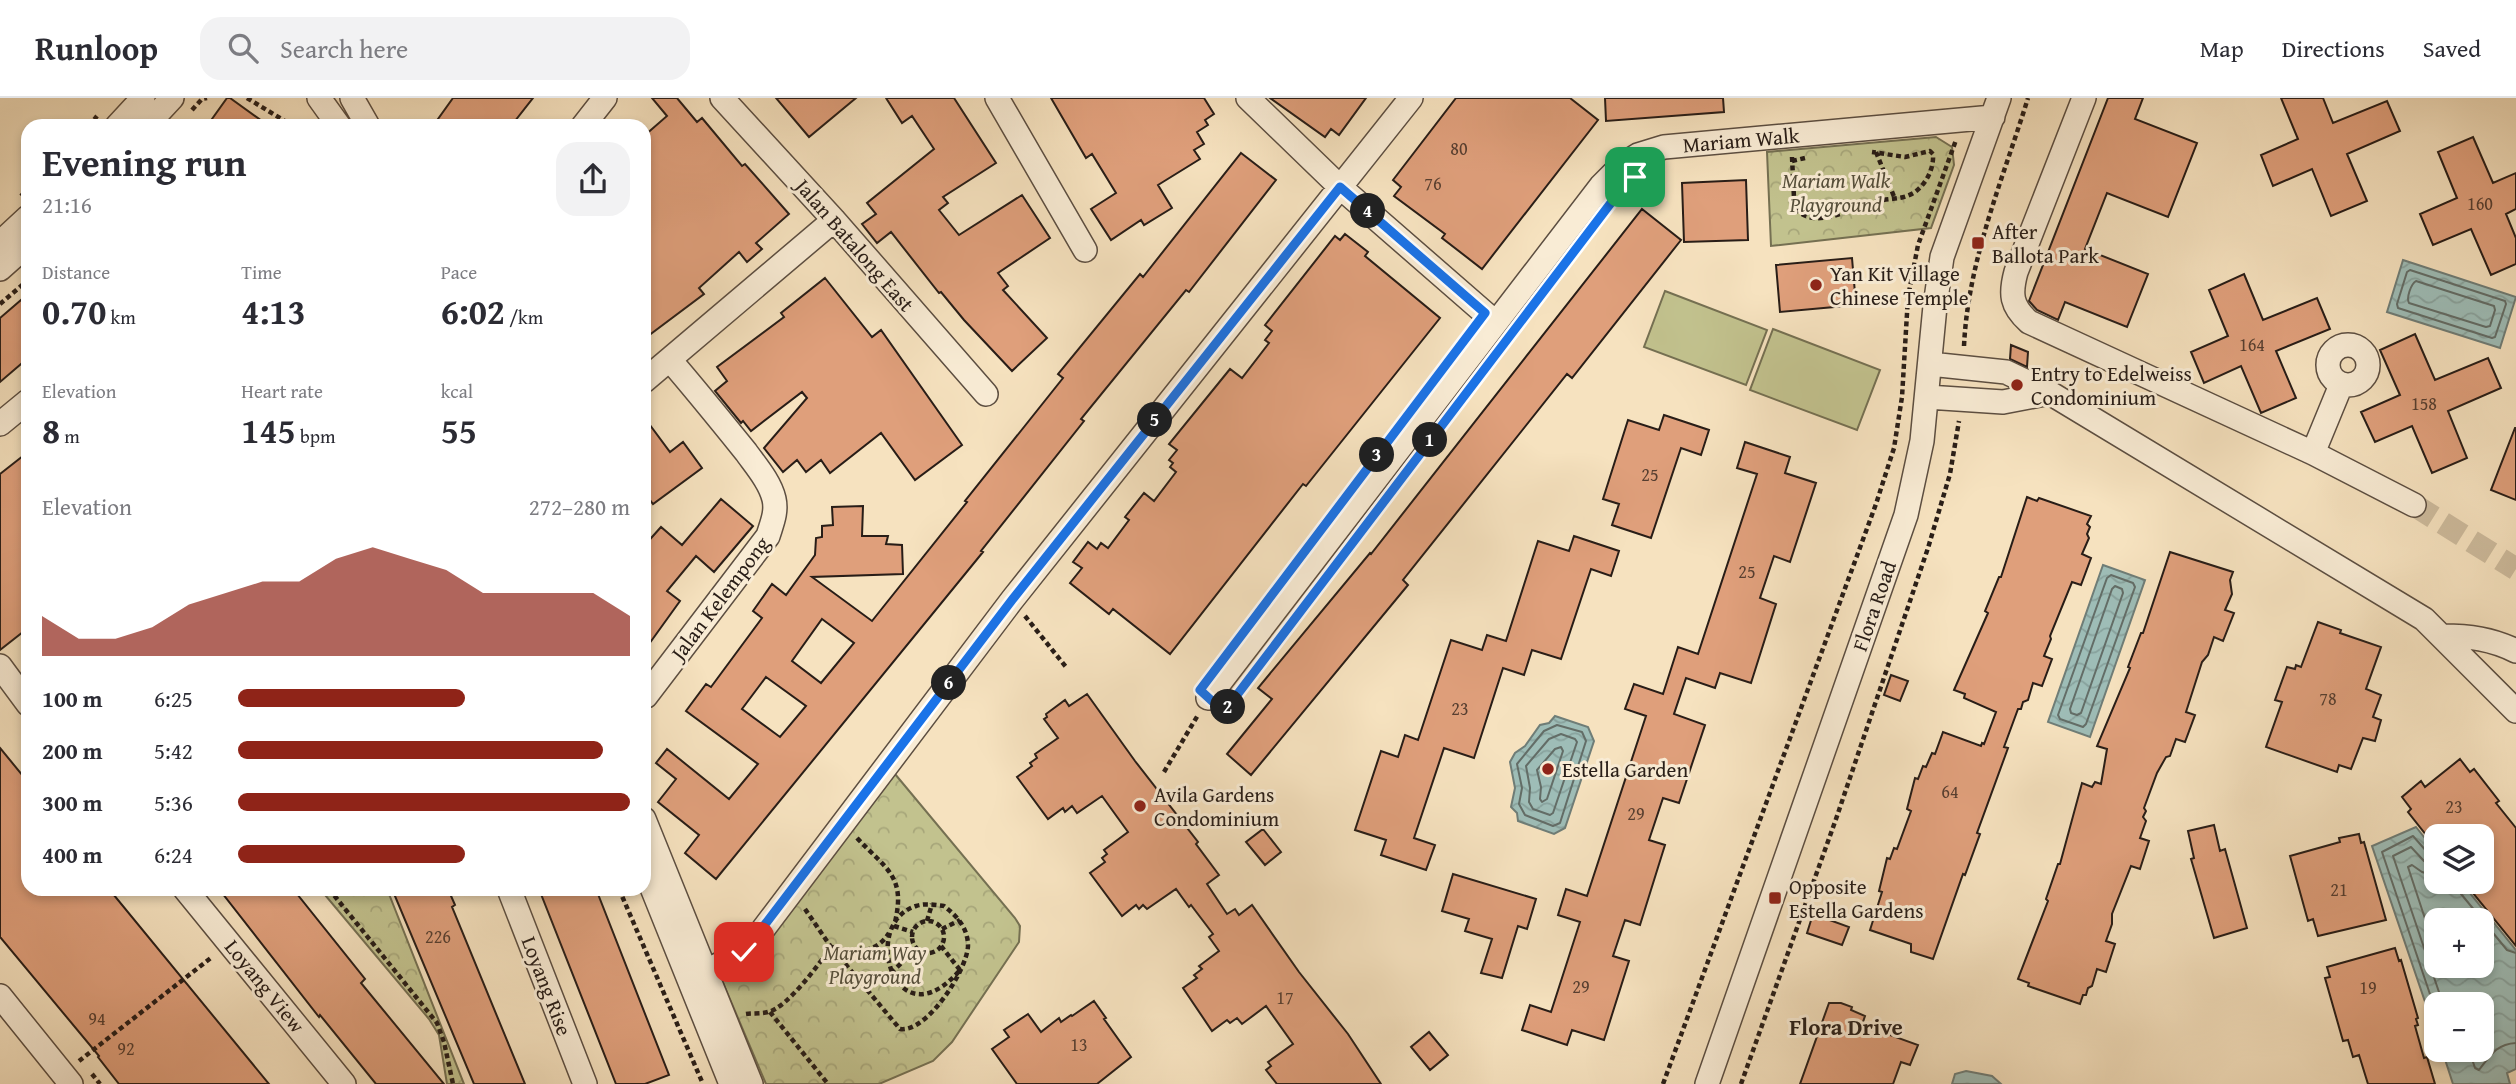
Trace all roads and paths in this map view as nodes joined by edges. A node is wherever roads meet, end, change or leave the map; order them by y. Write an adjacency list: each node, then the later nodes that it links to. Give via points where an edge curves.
1 (143, 98): 14 (street)
2 (172, 98): 15 (street)
3 (247, 98): 16 (path)
4 (605, 98): 19 (street)
5 (723, 98): 23 (street, Jalan Batalong East)
6 (997, 98): 27 (street)
7 (1248, 98): 21 (street)
8 (1411, 98): 21 (street)
9 (2028, 98): 34 (path, via 1975,269 1966,312)
10 (2084, 98): 44 (street, via 2016,272 2011,298 2017,312 2029,322)
11 (353, 99): 18 (street)
12 (318, 100): 17 (street)
13 (1996, 108): 31 (street, Mariam Walk, via 1664,147 1638,155 1601,186); 33 (street, Flora Road, via 1942,257)
14 (124, 119)
15 (152, 119)
16 (282, 119)
17 (333, 119)
18 (364, 119)
19 (588, 119)
20 (1792, 161): 22 (path, via 1794,198 1802,215 1826,217)
21 (1340, 187): 31 (street); 46 (street)
22 (1895, 199): 22 (path, via 1921,187 1931,171 1932,152 1905,157 1876,152)
23 (834, 220): 32 (street); 38 (street, Jalan Batalong East)
24 (21, 224): 25 (street)
25 (0, 243)
26 (21, 250): 28 (street)
27 (1085, 250)
28 (0, 269)
29 (21, 285): 30 (path)
30 (0, 304)
31 (1495, 322): 53 (street, Mariam Walk)
32 (670, 360): 35 (street); 51 (street, Jalan Kelempong, via 752,461 774,498 775,514 768,536)
33 (1930, 364): 34 (street); 40 (street, Flora Road)
34 (1963, 368): 37 (street, via 2006,372)
35 (651, 375)
36 (2340, 385): 44 (street)
37 (2050, 393): 41 (street, via 2003,401); 47 (street, via 2424,619)
38 (986, 394)
39 (1902, 397): 88 (path, via 1894,448 1876,504)
40 (1927, 397): 41 (street); 89 (street, Flora Road, via 1906,515)
41 (1961, 399): 90 (path, via 1953,462 1928,548)
42 (21, 407): 43 (street)
43 (0, 424)
44 (2313, 453): 45 (street)
45 (2414, 505)
46 (1012, 600): 50 (path); 76 (street, via 748,948)
47 (2443, 636): 48 (street, via 2470,636); 54 (street)
48 (2516, 651)
49 (0, 666): 52 (street)
50 (1066, 667)
51 (651, 689)
52 (21, 691)
53 (1208, 698): 55 (path)
54 (2516, 711)
55 (1164, 772)
56 (857, 837): 67 (path, via 897,885)
57 (651, 840): 76 (street)
58 (651, 881): 76 (street)
59 (191, 896): 70 (street, Loyang View)
60 (335, 896): 82 (path, via 437,1023)
61 (512, 896): 83 (street, Loyang Rise)
62 (623, 896): 84 (path)
63 (932, 904): 65 (path, via 944,906); 66 (path); 67 (path, via 902,914)
64 (803, 907): 71 (path)
65 (960, 920): 68 (path); 74 (path, via 968,943)
66 (927, 921): 68 (path); 69 (path)
67 (894, 926): 69 (path); 71 (path, via 875,947 852,952); 75 (path, via 888,949)
68 (942, 929): 72 (path)
69 (913, 932): 73 (path)
70 (230, 943): 80 (path); 81 (street, Loyang View)
71 (831, 947): 74 (path, via 900,1029 909,1029 927,1017); 78 (path, via 806,982)
72 (941, 947): 73 (path, via 925,953); 74 (path)
73 (917, 948): 75 (path)
74 (960, 970): 75 (path, via 939,989 918,994 903,990)
75 (891, 973)
76 (698, 976): 79 (street); 85 (street)
77 (0, 996): 80 (street)
78 (770, 1012): 79 (path); 87 (path)
79 (725, 1016): 86 (street)
80 (67, 1079)
81 (344, 1084)
82 (453, 1084)
83 (585, 1084)
84 (703, 1084)
85 (731, 1084)
86 (751, 1084)
87 (828, 1084)
88 (1663, 1084)
89 (1707, 1084)
90 (1741, 1084)

